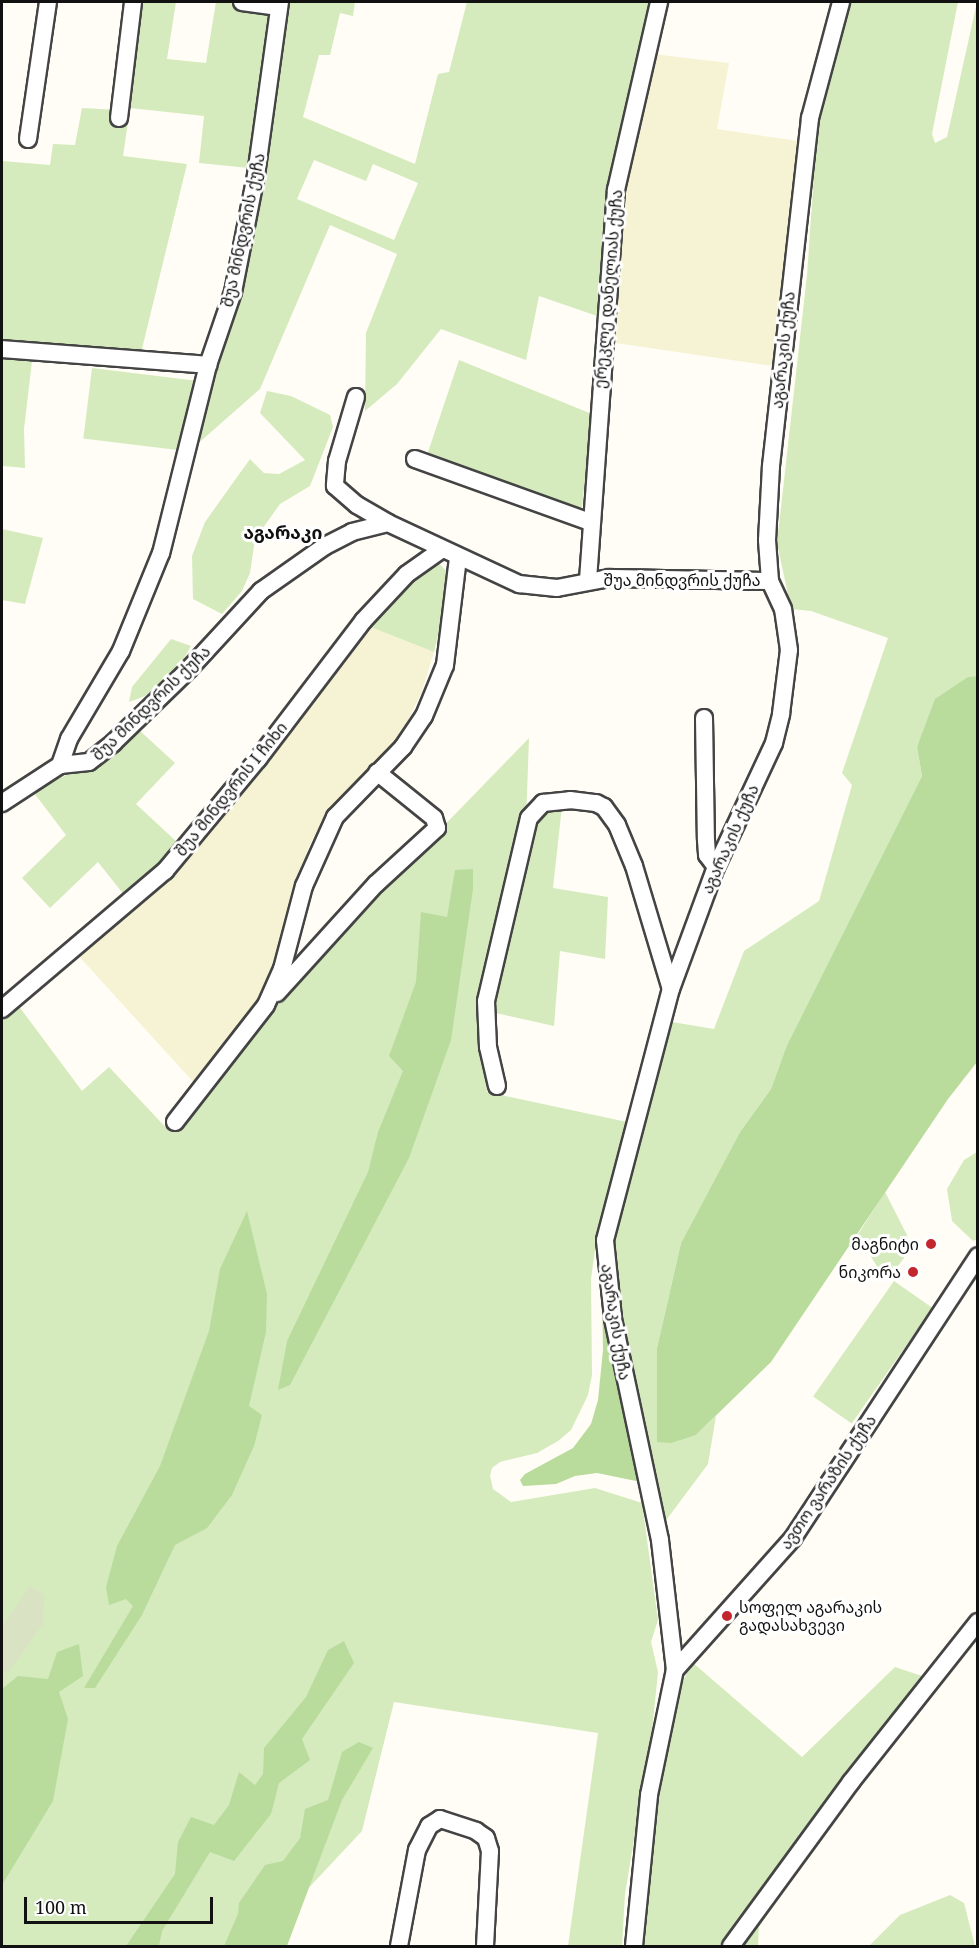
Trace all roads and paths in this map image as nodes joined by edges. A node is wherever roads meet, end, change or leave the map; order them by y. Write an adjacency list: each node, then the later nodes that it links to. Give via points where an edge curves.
1 (48, 2): 8 (street)
2 (133, 2): 7 (street)
3 (242, 2): 6 (street)
4 (659, 2): 14 (street, ერეკლე დანელიას ქუჩა, via 616,190)
5 (841, 2): 18 (street, აგარაკის ქუჩა, via 810,118 804,160 771,466 767,540)
6 (280, 4): 10 (street, შუა მინდვრის ქუჩა, via 256,175 233,292)
7 (119, 118)
8 (28, 139)
9 (2, 349): 10 (street)
10 (208, 365): 20 (street, შუა მინდვრის ქუჩა, via 161,553 121,651 69,739)
11 (356, 397): 13 (street, via 337,462 335,486 357,506)
12 (415, 459): 14 (street)
13 (388, 522): 15 (street, შუა მინდვრის ქუჩა); 20 (street, შუა მინდვრის ქუჩა, via 352,532 325,546 261,591 113,743 89,762)
14 (590, 522): 17 (street, ერეკლე დანელიას ქუჩა)
15 (441, 550): 16 (street, შუა მინდვრის ქუჩა); 26 (street, შუა მინდვრის I ჩიხი, via 407,574 363,621 258,759 165,871)
16 (458, 557): 17 (street, შუა მინდვრის ქუჩა, via 536,588 557,588); 21 (street, via 445,665 424,716 403,747)
17 (588, 580): 18 (street, შუა მინდვრის ქუჩა)
18 (770, 581): 23 (street, აგარაკის ქუჩა, via 783,609 789,650 781,714 774,743)
19 (704, 718): 23 (street, via 707,855)
20 (60, 765): 22 (street)
21 (377, 772): 25 (street, via 335,817 320,843 303,886 282,969); 25 (street, via 434,818 437,828 376,884)
22 (2, 803)
23 (716, 867): 24 (street, აგარაკის ქუჩა)
24 (671, 989): 27 (street, via 634,866 617,825 604,807 596,803 543,803 529,818 486,1001 488,1047); 31 (street, აგარაკის ქუჩა, via 616,1189 605,1240 605,1264 628,1399 660,1540)
25 (266, 1005): 28 (street)
26 (2, 1009)
27 (497, 1086)
28 (175, 1122)
29 (978, 1256): 31 (street, ავთო ვარაზის ქუჩა, via 793,1538)
30 (978, 1622): 35 (street, via 851,1782)
31 (675, 1670): 34 (street, ავთო ვარაზის ქუჩა, via 649,1794)
32 (399, 1947): 33 (street, via 417,1850 429,1826 440,1819 486,1838 490,1851)
33 (485, 1947)
34 (634, 1947)
35 (731, 1947)

